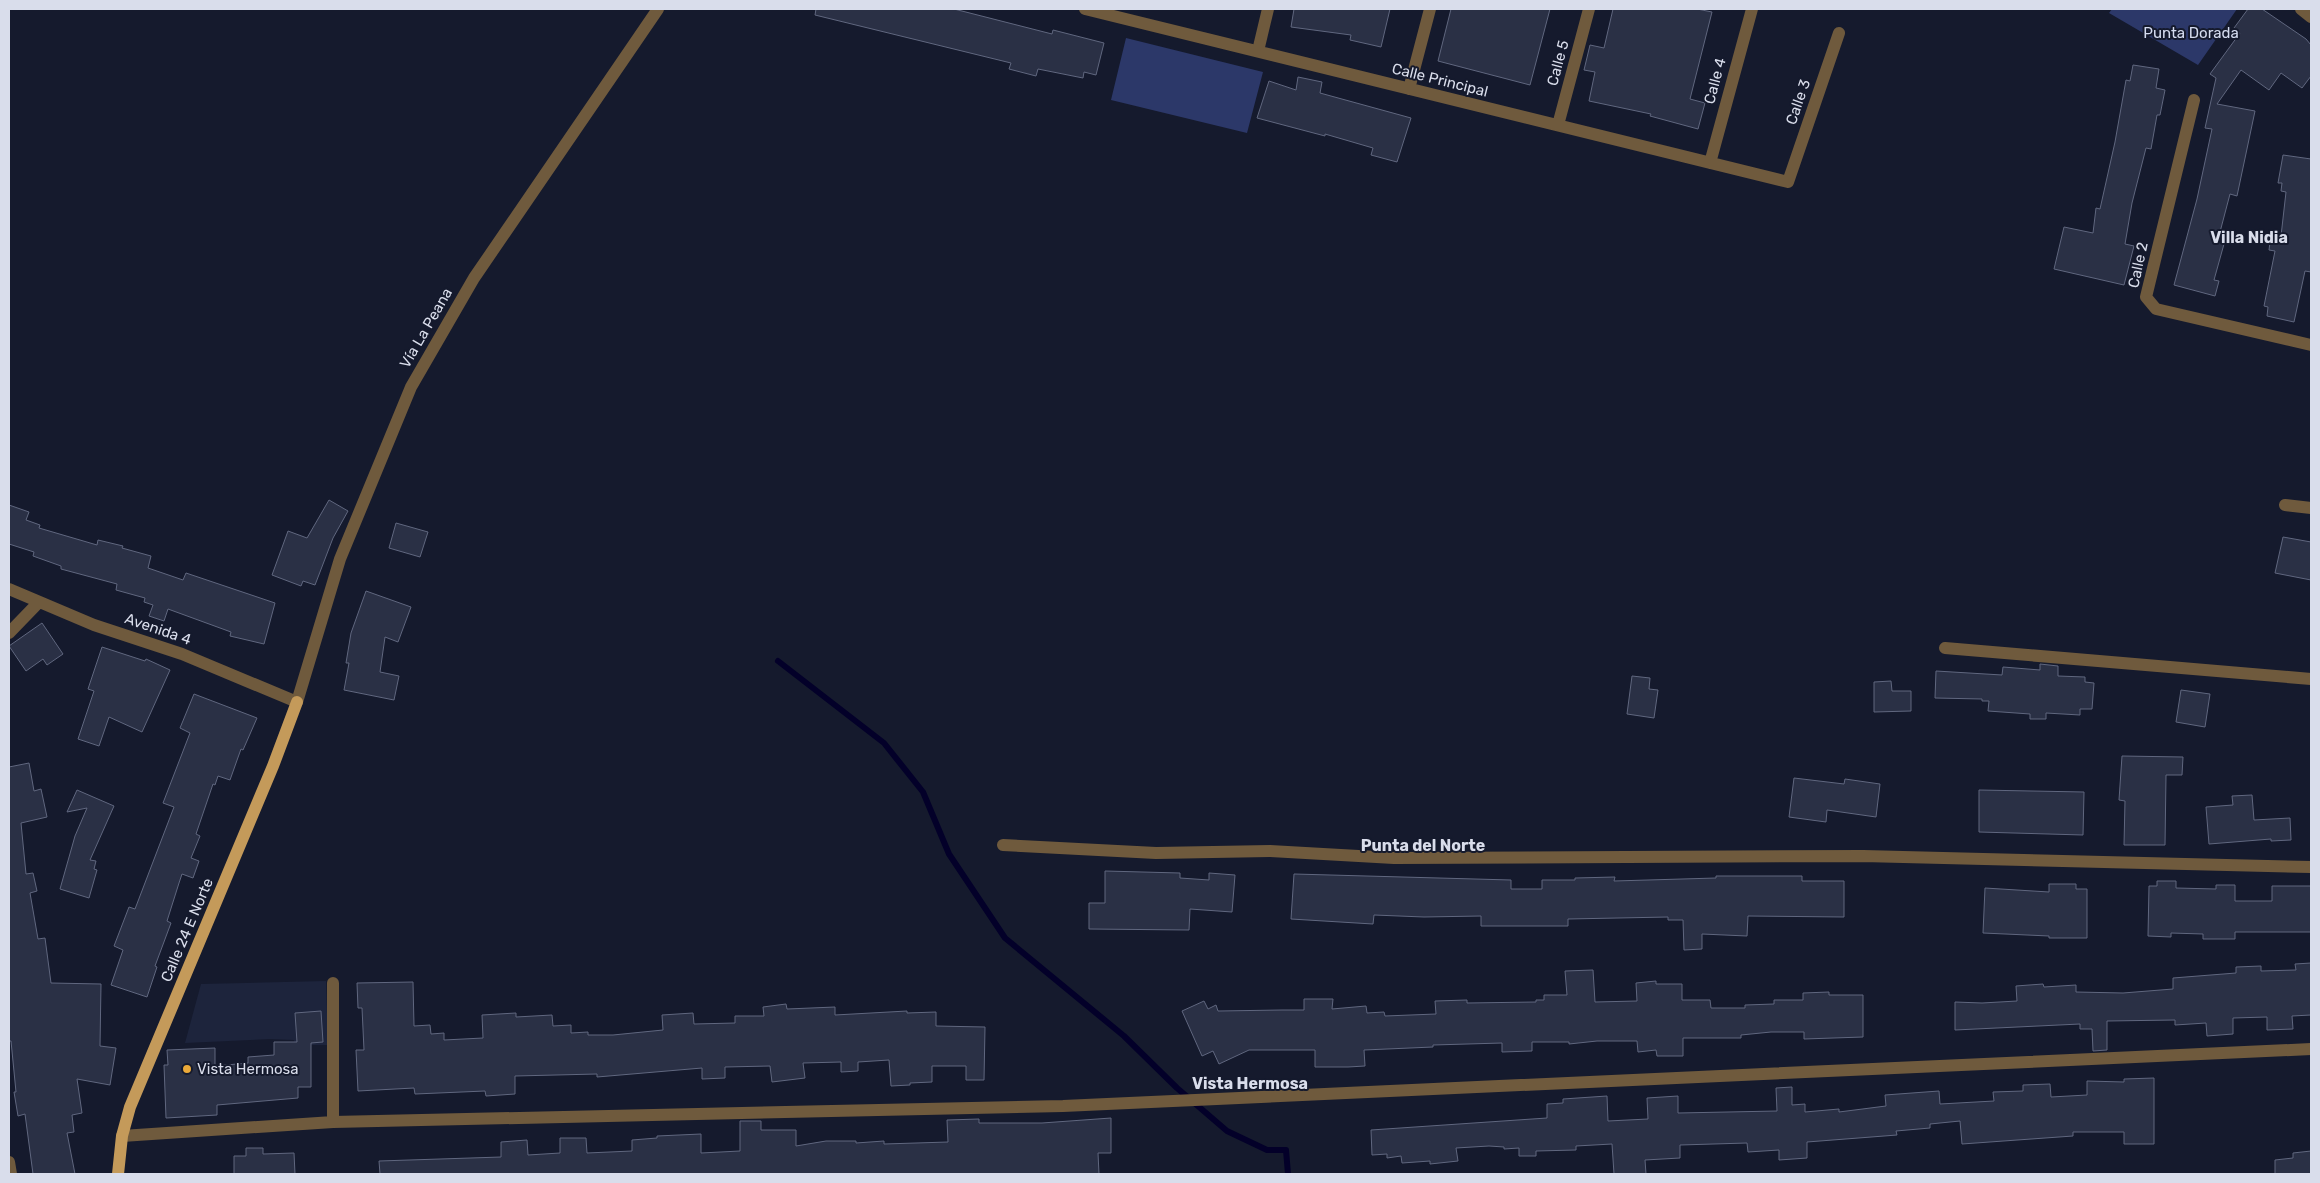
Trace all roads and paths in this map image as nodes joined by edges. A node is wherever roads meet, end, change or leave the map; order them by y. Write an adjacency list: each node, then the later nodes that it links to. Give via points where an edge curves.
1 (658, 9): 25 (street, Vía La Peana, via 474,278 411,387 340,559)
2 (1084, 9): 8 (street, Calle Principal)
3 (1268, 9): 11 (street)
4 (1430, 9): 12 (street)
5 (1589, 9): 14 (street, Calle 5)
6 (1752, 9): 15 (street, Calle 4)
7 (2301, 9): 9 (street)
8 (1111, 12): 11 (street, Calle Principal)
9 (2311, 16)
10 (1839, 33): 16 (street, Calle 3)
11 (1258, 52): 12 (street, Calle Principal)
12 (1409, 89): 14 (street, Calle Principal)
13 (2194, 100): 17 (street, Calle 2, via 2146,297 2156,309)
14 (1558, 125): 15 (street, Calle Principal)
15 (1710, 163): 16 (street, Calle Principal)
16 (1788, 182)
17 (2311, 345)
18 (2285, 505): 19 (street)
19 (2311, 508)
20 (9, 589): 21 (street, Avenida 4)
21 (38, 603): 22 (street); 25 (street, Avenida 4, via 182,654)
22 (9, 632)
23 (1944, 648): 24 (street)
24 (2311, 679)
25 (297, 702): 31 (main road, Calle 24 E Norte, via 130,1107)
26 (1002, 845): 27 (street, via 1156,853 1270,851 1394,858 1863,856)
27 (2311, 867)
28 (333, 983): 30 (street)
29 (2311, 1049): 30 (street, via 1063,1106)
30 (334, 1122): 31 (street)
31 (122, 1136): 34 (main road, Calle 24 E Norte)
32 (9, 1162): 33 (street)
33 (11, 1174)
34 (118, 1174)

